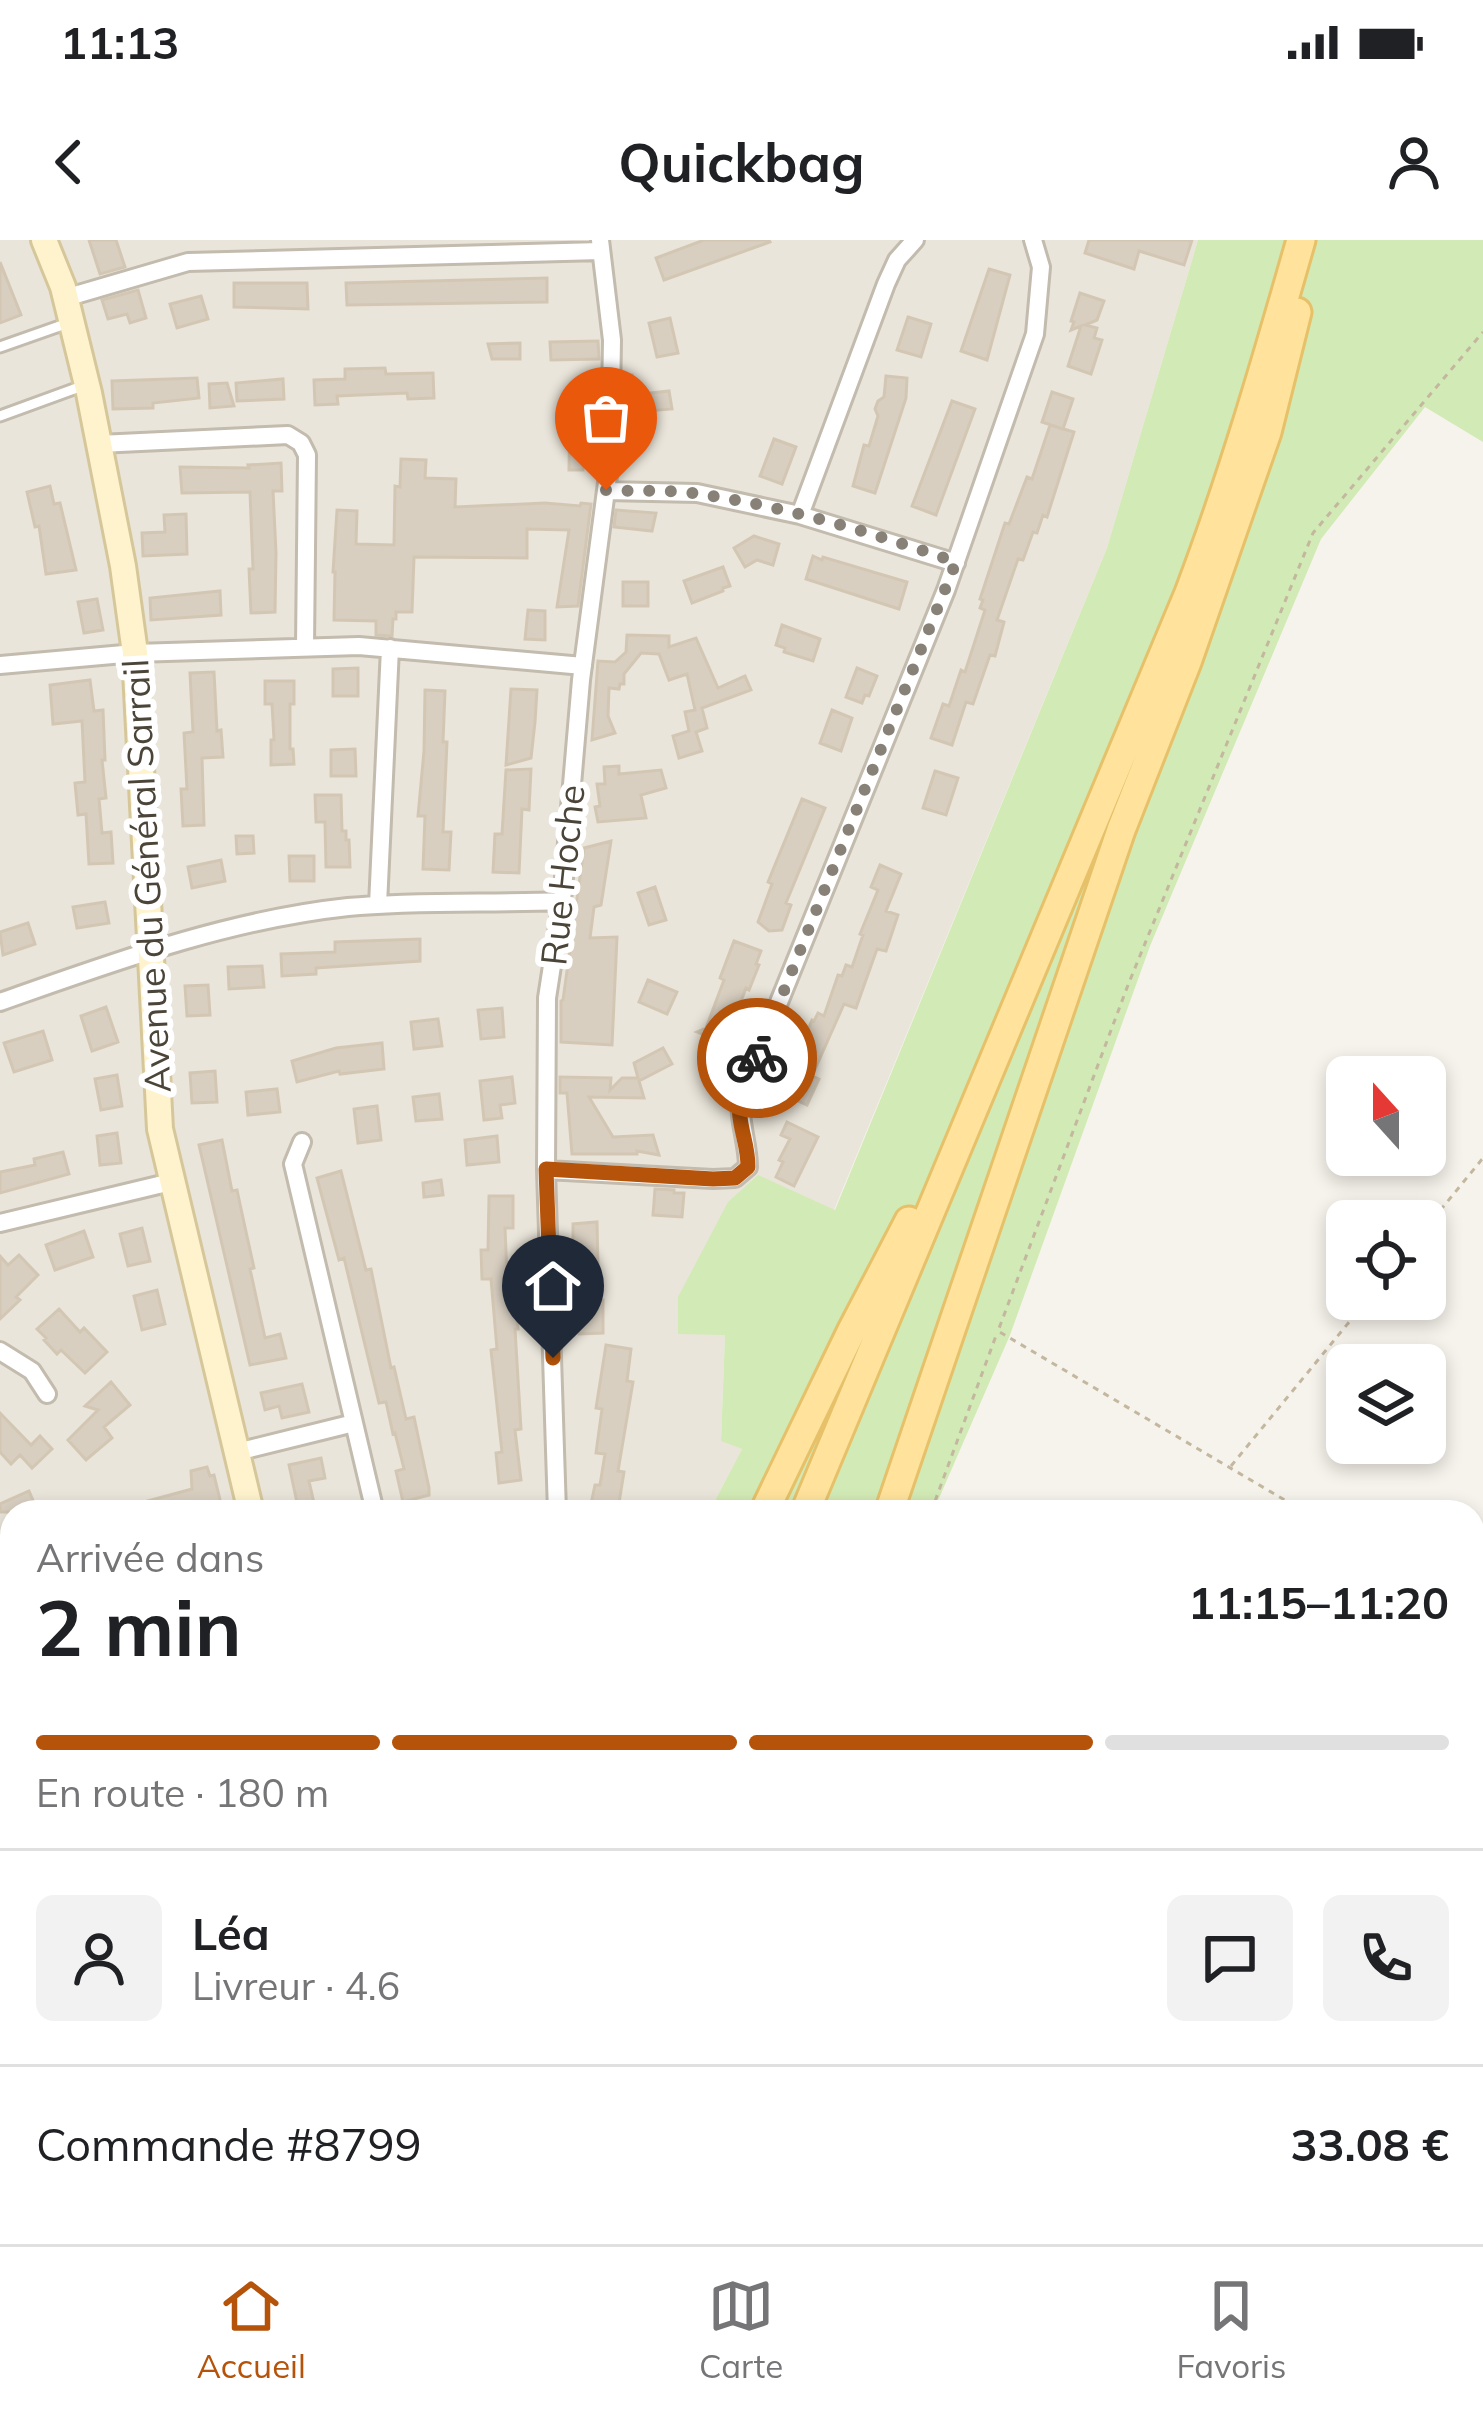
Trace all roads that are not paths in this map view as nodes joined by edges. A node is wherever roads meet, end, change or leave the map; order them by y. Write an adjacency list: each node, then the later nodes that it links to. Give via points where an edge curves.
1 (44, 240): 8 (street, Avenue du Général Sarrail)
2 (916, 240): 14 (street, via 886,284)
3 (1033, 240): 15 (street, via 1041,267 1035,334)
4 (1301, 240): 25 (main road, via 1219,515)
5 (1311, 240): 7 (main road)
6 (600, 246): 8 (street, via 188,262); 13 (street, Rue Hoche, via 612,340)
7 (1298, 292): 39 (main road, via 1198,597); 40 (main road, via 1267,432 1121,830)
8 (68, 310): 9 (lane); 10 (street, Avenue du Général Sarrail)
9 (0, 347)
10 (87, 385): 11 (lane); 12 (street, Avenue du Général Sarrail)
11 (0, 416)
12 (99, 444): 16 (street, via 288,435 301,443); 18 (street, Avenue du Général Sarrail)
13 (606, 490): 14 (street, via 697,493); 20 (street, Rue Hoche)
14 (800, 515): 15 (street)
15 (956, 562): 27 (street, via 741,1096 748,1167 735,1178 713,1179)
16 (304, 647): 17 (street); 18 (street)
17 (390, 648): 20 (street); 22 (street)
18 (135, 653): 19 (street); 23 (street, Avenue du Général Sarrail)
19 (0, 665)
20 (583, 666): 21 (street, Rue Hoche)
21 (562, 901): 22 (street); 27 (street, Rue Hoche, via 548,998)
22 (378, 905): 23 (street, via 242,923)
23 (150, 949): 24 (street); 28 (street, Avenue du Général Sarrail, via 160,1129)
24 (0, 1002)
25 (990, 1070): 37 (main road, via 955,1124); 38 (main road)
26 (302, 1142): 32 (street, via 293,1164)
27 (546, 1169): 36 (street, Rue Hoche)
28 (172, 1182): 29 (street); 33 (street, Avenue du Général Sarrail)
29 (0, 1223)
30 (0, 1352): 31 (street, via 32,1372)
31 (47, 1394)
32 (354, 1423): 33 (street); 35 (street)
33 (237, 1452): 34 (street, Avenue du Général Sarrail)
34 (248, 1500)
35 (372, 1500)
36 (557, 1500)
37 (770, 1500)
38 (810, 1500)
39 (822, 1500)
40 (893, 1500)

